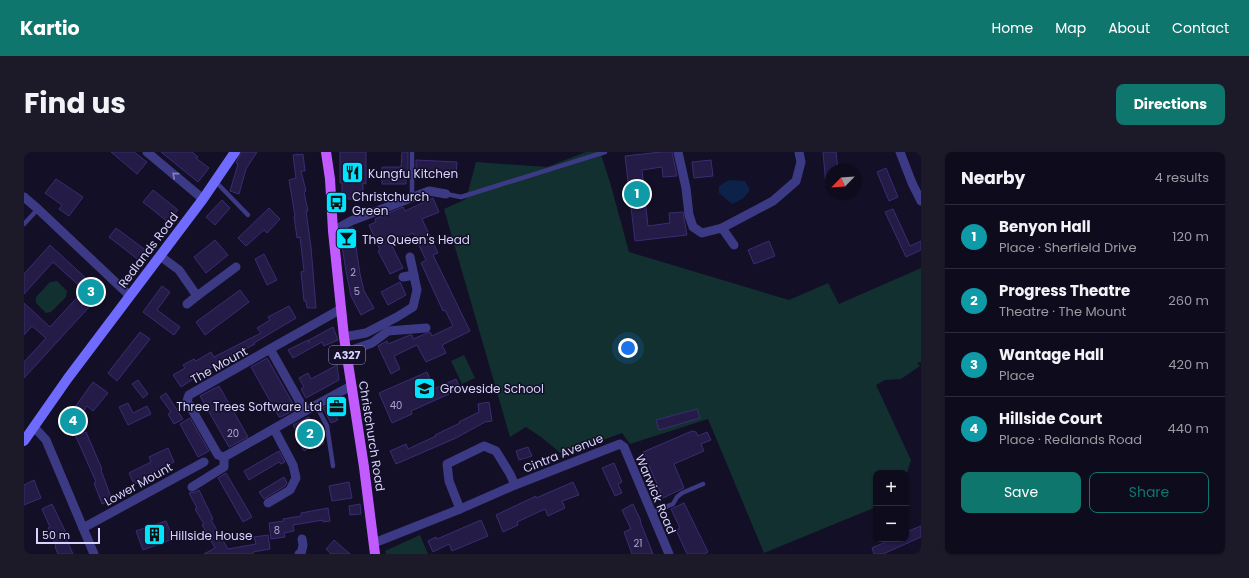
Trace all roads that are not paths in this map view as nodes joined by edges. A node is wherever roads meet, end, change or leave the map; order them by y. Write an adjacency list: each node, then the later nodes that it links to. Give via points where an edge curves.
1 (147, 152): 13 (street, one-way to 1)
2 (235, 152): 9 (street, Redlands Road)
3 (412, 152): 11 (lane)
4 (605, 152): 10 (lane, via 461,197)
5 (678, 152): 18 (street, via 693,227 702,233)
6 (799, 152): 18 (street, via 801,162 796,181 773,201)
7 (900, 152): 14 (street)
8 (327, 153): 19 (main road, Christchurch Road / A327)
9 (215, 181): 13 (street, Redlands Road); 16 (lane)
10 (446, 194): 11 (street, via 429,191)
11 (412, 196): 19 (street)
12 (24, 197): 15 (street)
13 (203, 198): 21 (street, Redlands Road)
14 (921, 202)
15 (38, 209): 17 (lane); 26 (street)
16 (248, 215)
17 (24, 224)
18 (722, 228): 20 (street)
19 (333, 231): 29 (main road, Christchurch Road / A327)
20 (734, 245)
21 (160, 256): 26 (street, Redlands Road); 27 (street, via 179,270)
22 (410, 257): 24 (street)
23 (236, 267): 27 (street)
24 (414, 275): 25 (street); 31 (street, via 417,290 413,307 366,333)
25 (403, 276)
26 (130, 296): 37 (street, Redlands Road)
27 (197, 296): 28 (street)
28 (187, 304)
29 (341, 309): 31 (main road, Christchurch Road / A327); 32 (street, The Mount)
30 (426, 328): 33 (street, via 388,331 372,343)
31 (344, 337): 33 (main road, Christchurch Road / A327)
32 (270, 349): 36 (street); 41 (street, The Mount, via 189,395 187,401 218,455)
33 (346, 352): 34 (main road, Christchurch Road / A327)
34 (351, 386): 35 (street); 52 (main road, Christchurch Road / A327, via 366,474)
35 (316, 405): 36 (street); 43 (lane, via 327,426)
36 (306, 411): 38 (street)
37 (34, 427): 39 (street, Redlands Road); 50 (street, via 46,440)
38 (274, 429): 41 (street); 47 (street, via 293,465 296,478 290,490)
39 (24, 441)
40 (620, 444): 45 (street, Cintra Avenue); 49 (street, Warwick Road, via 624,447)
41 (224, 457): 46 (street, via 224,467)
42 (204, 462): 50 (street, Lower Mount)
43 (333, 466)
44 (703, 484): 49 (lane, via 682,493 673,504)
45 (515, 485): 48 (street, Cintra Avenue); 48 (street, Cintra Avenue, via 496,451 484,446 447,464 449,482)
46 (192, 487)
47 (268, 503)
48 (460, 509): 52 (street, Cintra Avenue)
49 (651, 513): 56 (street, Warwick Road)
50 (83, 528): 53 (street)
51 (302, 539): 54 (street, via 303,545)
52 (374, 543): 55 (main road, Christchurch Road / A327)
53 (94, 554)
54 (299, 554)
55 (376, 554)
56 (669, 554)

